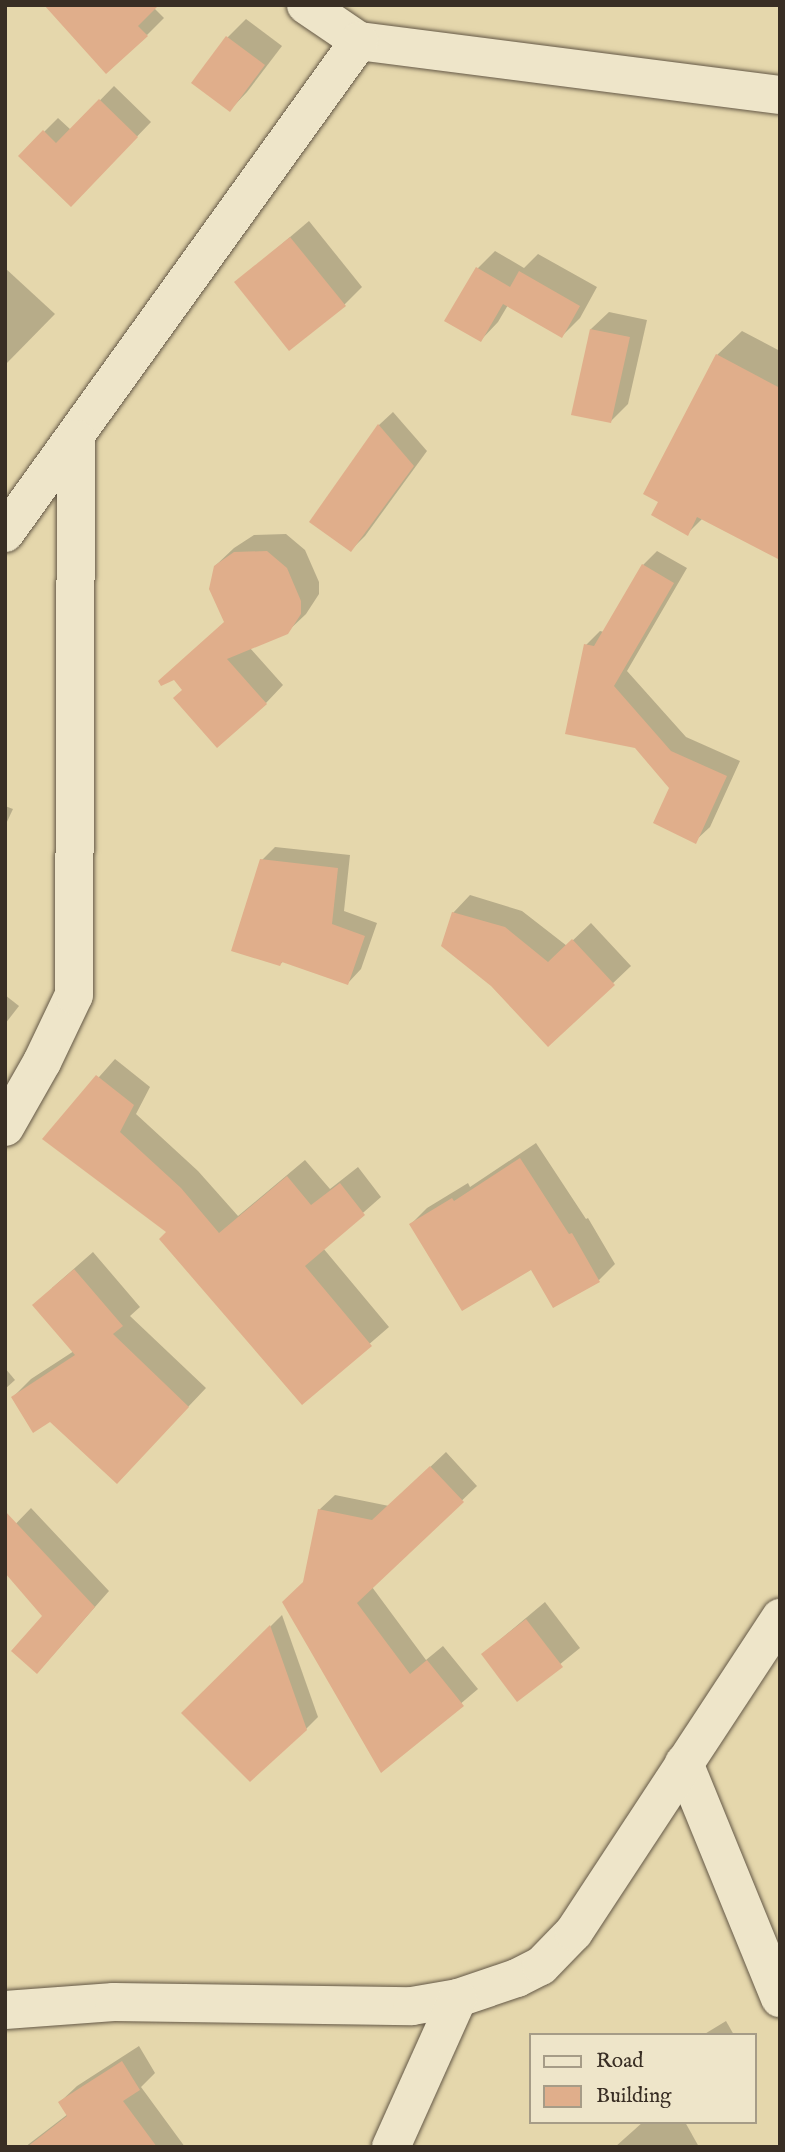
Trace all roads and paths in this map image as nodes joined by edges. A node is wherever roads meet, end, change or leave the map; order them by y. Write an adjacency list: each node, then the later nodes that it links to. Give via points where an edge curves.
1 (306, 5): 2 (street)
2 (359, 41): 3 (street); 4 (street)
3 (780, 95)
4 (76, 439): 5 (street); 6 (street, via 74,995)
5 (5, 533)
6 (5, 1127)
7 (780, 1618): 8 (street)
8 (684, 1763): 9 (street, via 574,1932 541,1966); 10 (street)
9 (458, 1998): 11 (street, via 400,2006 114,2002); 12 (street)
10 (780, 1998)
11 (5, 2010)
12 (391, 2147)

